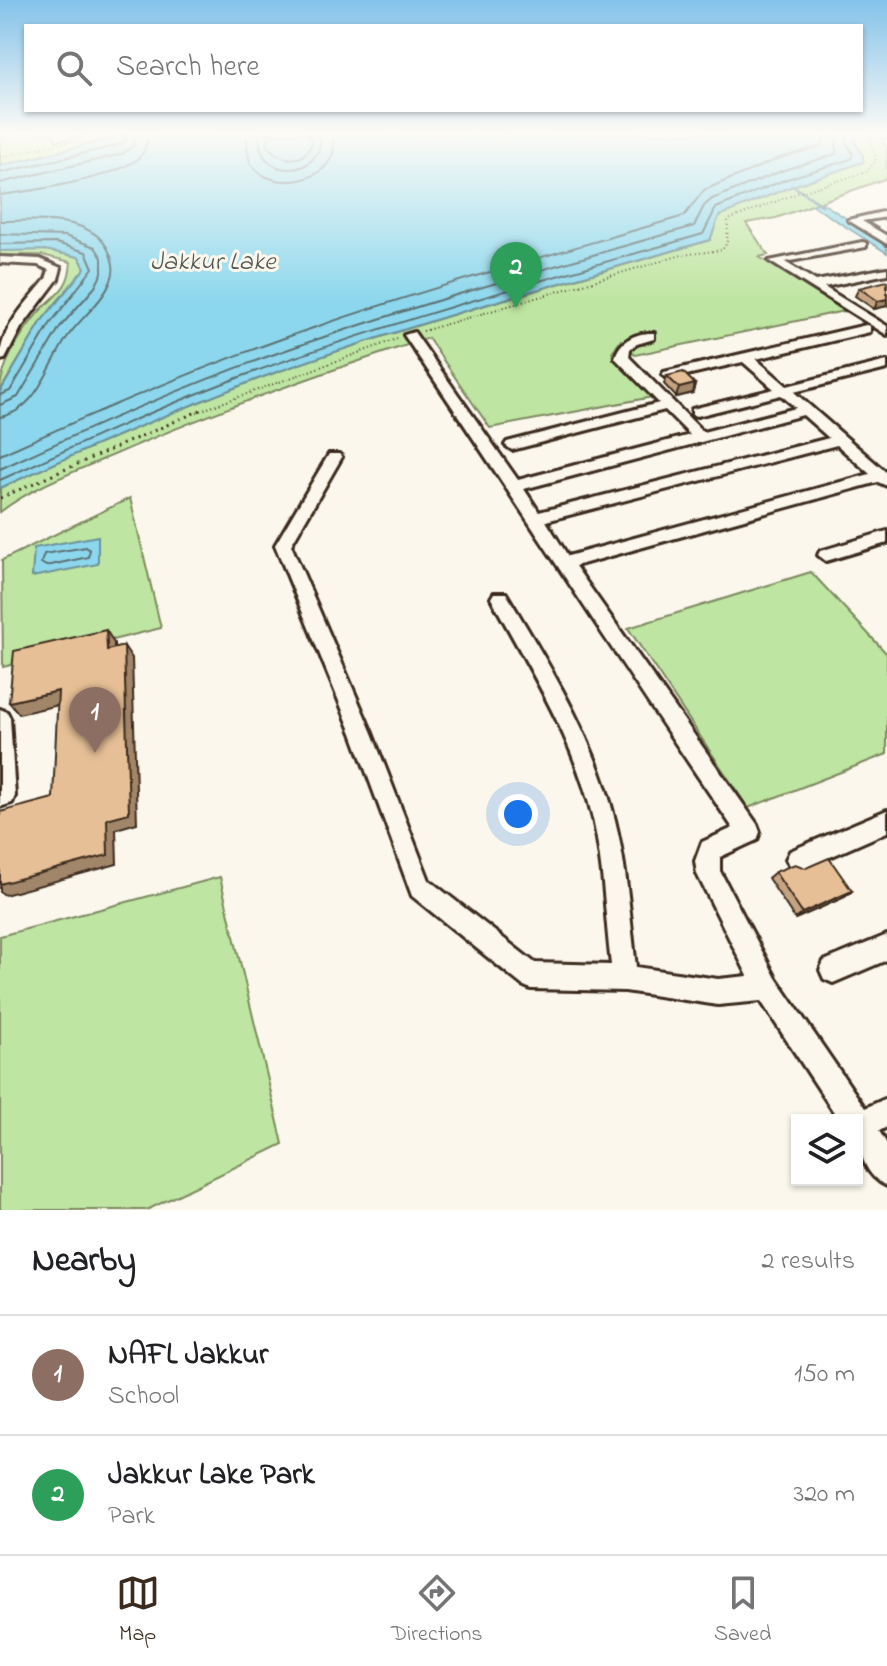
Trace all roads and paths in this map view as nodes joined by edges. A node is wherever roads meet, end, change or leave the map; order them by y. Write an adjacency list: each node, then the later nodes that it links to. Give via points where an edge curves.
1 (809, 189): 10 (path, via 728,220 722,250 682,255)
2 (887, 214): 3 (street, via 853,220)
3 (887, 241)
4 (862, 245): 7 (street, via 775,261)
5 (0, 260): 12 (street, via 55,268)
6 (887, 271): 7 (street)
7 (815, 285): 9 (street)
8 (866, 329): 13 (street)
9 (887, 331)
10 (410, 335): 25 (street); 26 (path, via 217,403)
11 (650, 336): 17 (street, via 624,348 622,358)
12 (0, 356)
13 (746, 357): 15 (street); 16 (street)
14 (887, 365): 16 (street)
15 (669, 375)
16 (784, 391): 18 (street); 19 (street)
17 (668, 405): 20 (street); 22 (street)
18 (806, 410): 20 (street); 21 (street)
19 (697, 412)
20 (701, 438): 25 (street)
21 (840, 440): 24 (street); 27 (street)
22 (512, 445)
23 (334, 457): 38 (street, via 283,545 420,888 531,976)
24 (884, 478): 30 (street)
25 (514, 486): 27 (street)
26 (0, 498)
27 (537, 518): 30 (street)
28 (887, 537): 29 (street)
29 (826, 555)
30 (564, 563): 39 (street, via 749,832 710,850 707,861)
31 (500, 598): 38 (street, via 568,717 587,762 605,821)
32 (0, 718): 33 (street)
33 (0, 797)
34 (887, 821): 35 (street)
35 (798, 859)
36 (887, 947): 37 (street)
37 (833, 970)
38 (625, 978): 39 (street, via 718,992)
39 (767, 987): 41 (street)
40 (887, 1112): 42 (street)
41 (853, 1114)
42 (863, 1120)
43 (863, 1130): 44 (street)
44 (887, 1171)

